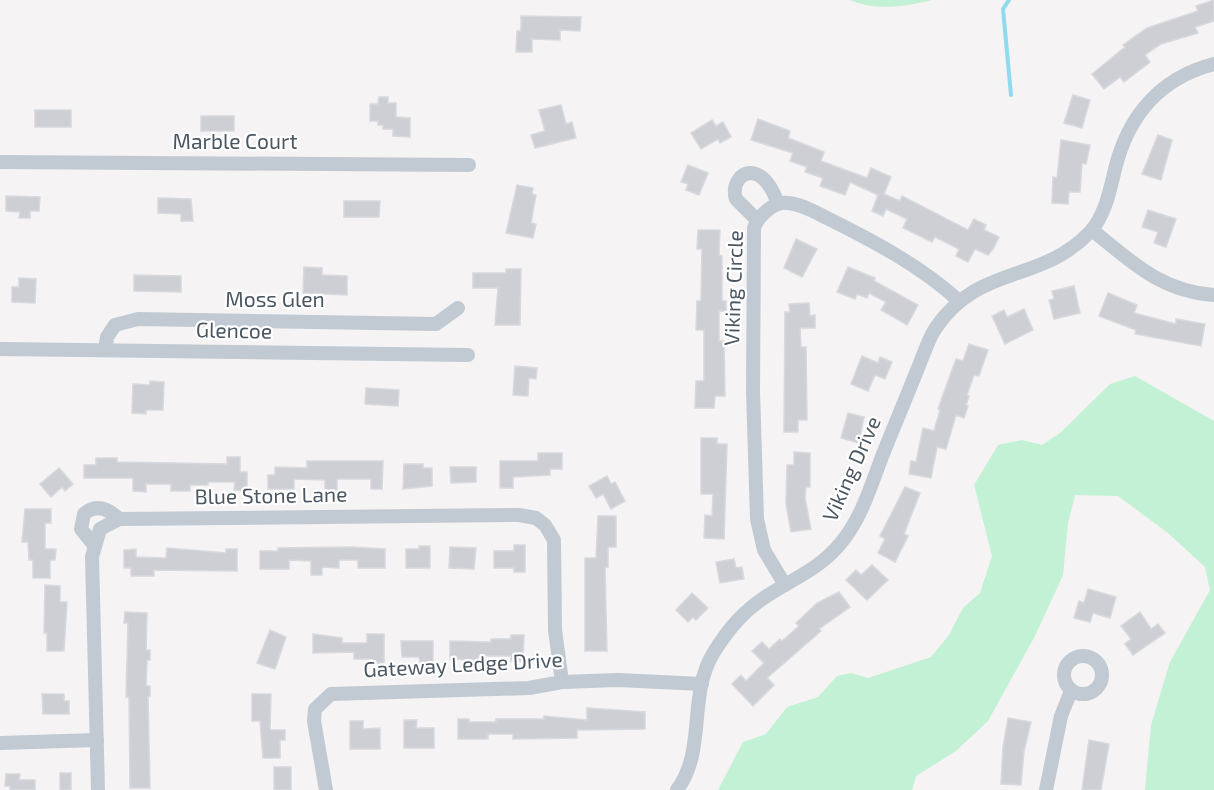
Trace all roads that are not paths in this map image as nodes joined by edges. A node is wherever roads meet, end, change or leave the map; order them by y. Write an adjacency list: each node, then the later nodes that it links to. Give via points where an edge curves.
1 (1214, 64): 6 (street, via 1172,81 1132,121 1121,145 1109,196)
2 (0, 162): 3 (street, Marble Court)
3 (469, 165)
4 (778, 204): 5 (street, Viking Circle); 5 (street, via 760,176 740,177 735,184 735,197); 8 (street, via 789,203 808,210 915,264)
5 (757, 220): 15 (street, Viking Circle, via 753,320 757,519 764,550)
6 (1092, 230): 7 (street, via 1159,282); 8 (street, Viking Drive, via 1048,263 997,278)
7 (1214, 295)
8 (958, 300): 15 (street, Viking Drive, via 933,334 852,527 822,562)
9 (458, 308): 11 (street, Moss Glen, via 436,324 131,320 115,325)
10 (0, 349): 11 (street, Glencoe)
11 (105, 350): 12 (street, Glencoe)
12 (468, 355)
13 (119, 519): 14 (street, via 100,529); 14 (street, via 100,507 84,514 81,529); 16 (street, Blue Stone Lane, via 507,515 537,518 554,540 555,630)
14 (94, 545): 19 (street)
15 (785, 585): 17 (street, Viking Drive, via 732,625 711,656)
16 (562, 682): 17 (street, Gateway Ledge Drive); 22 (street, Gateway Ledge Drive, via 529,687 331,694 315,709 314,721)
17 (702, 684): 23 (street, Viking Drive, via 697,742)
18 (1071, 691): 24 (street, via 1061,716)
19 (97, 740): 20 (street); 21 (street)
20 (0, 743)
21 (98, 790)
22 (326, 790)
23 (677, 790)
24 (1046, 790)

